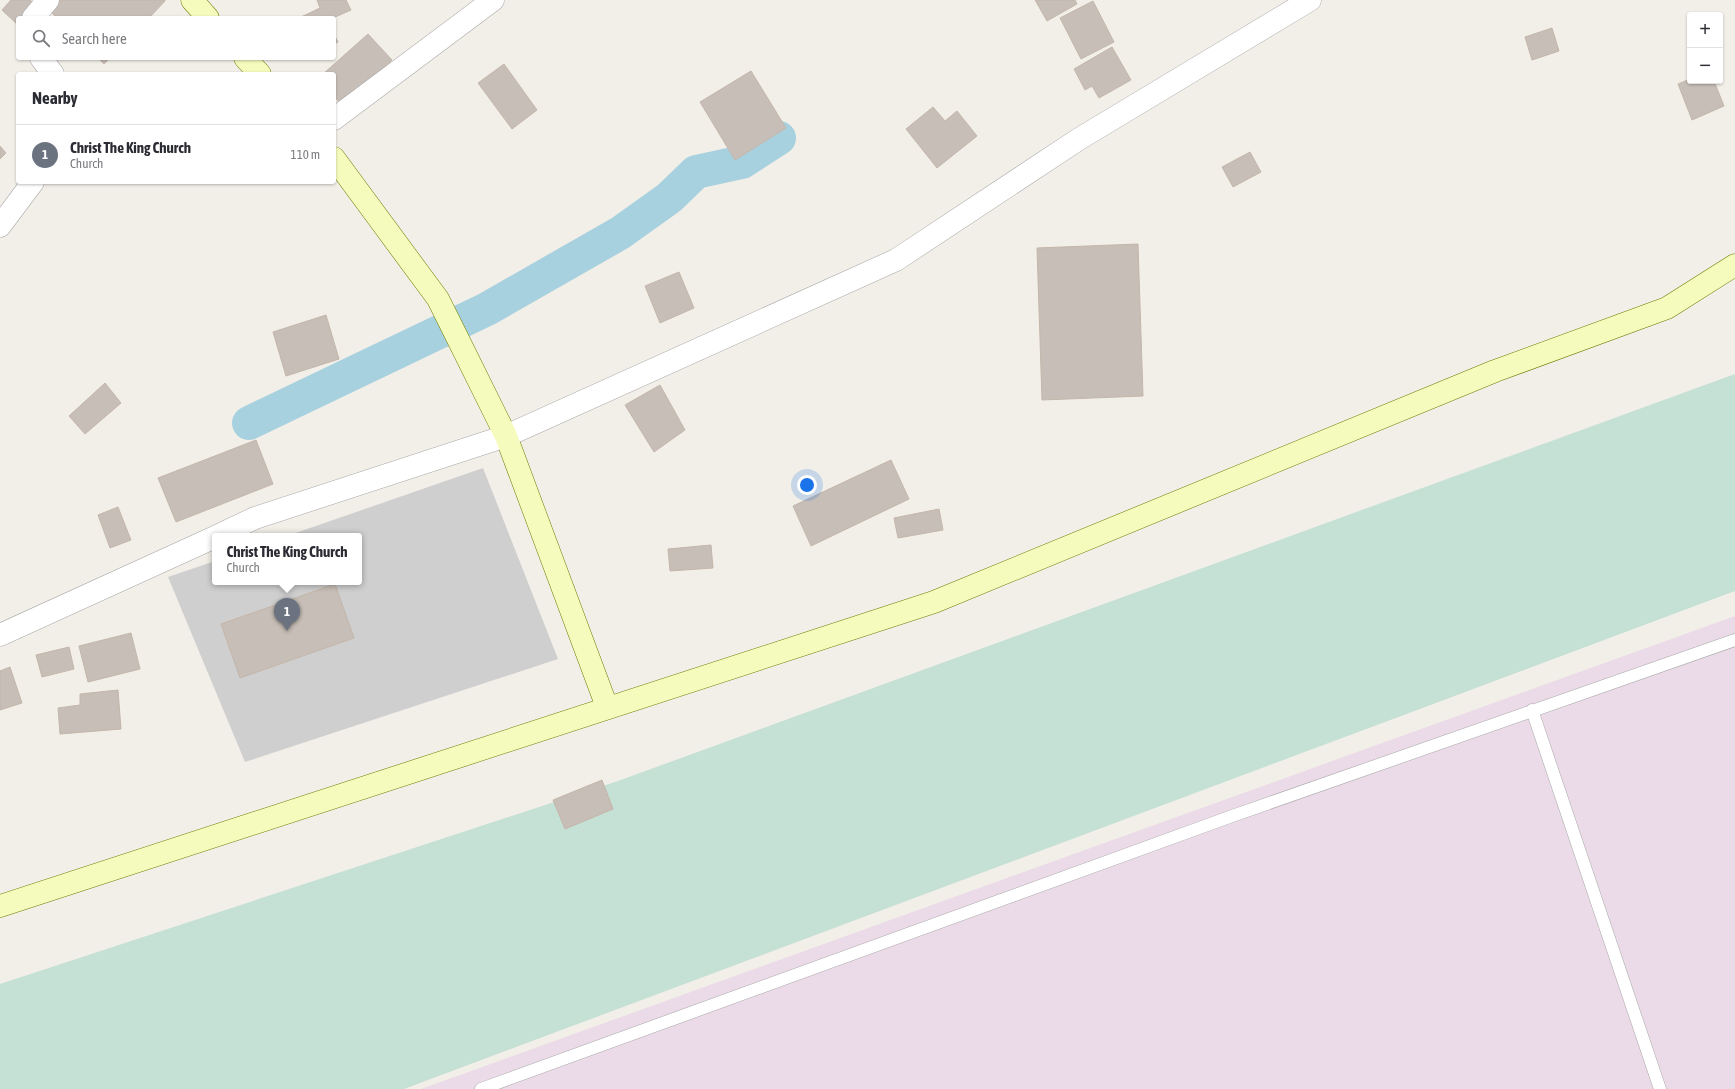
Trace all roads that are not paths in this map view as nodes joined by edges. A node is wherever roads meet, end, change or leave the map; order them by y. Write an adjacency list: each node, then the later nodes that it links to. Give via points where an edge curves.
1 (48, 0): 5 (street)
2 (192, 0): 6 (main road)
3 (493, 0): 11 (street)
4 (1310, 0): 16 (street, via 1079,139 896,260)
5 (35, 16)
6 (206, 16)
7 (43, 60): 9 (street)
8 (247, 60): 10 (main road)
9 (52, 72)
10 (258, 72)
11 (336, 118)
12 (336, 161): 16 (main road, via 438,299)
13 (32, 184): 14 (street)
14 (0, 226)
15 (1735, 265): 21 (main road, via 1667,308 1495,371 934,602)
16 (506, 436): 17 (street, via 255,518); 21 (main road)
17 (222, 533)
18 (212, 538): 19 (street)
19 (0, 635)
20 (1735, 640): 22 (lane)
21 (607, 707): 23 (main road)
22 (1532, 710): 24 (lane); 25 (lane)
23 (0, 906)
24 (481, 1089)
25 (1660, 1089)

